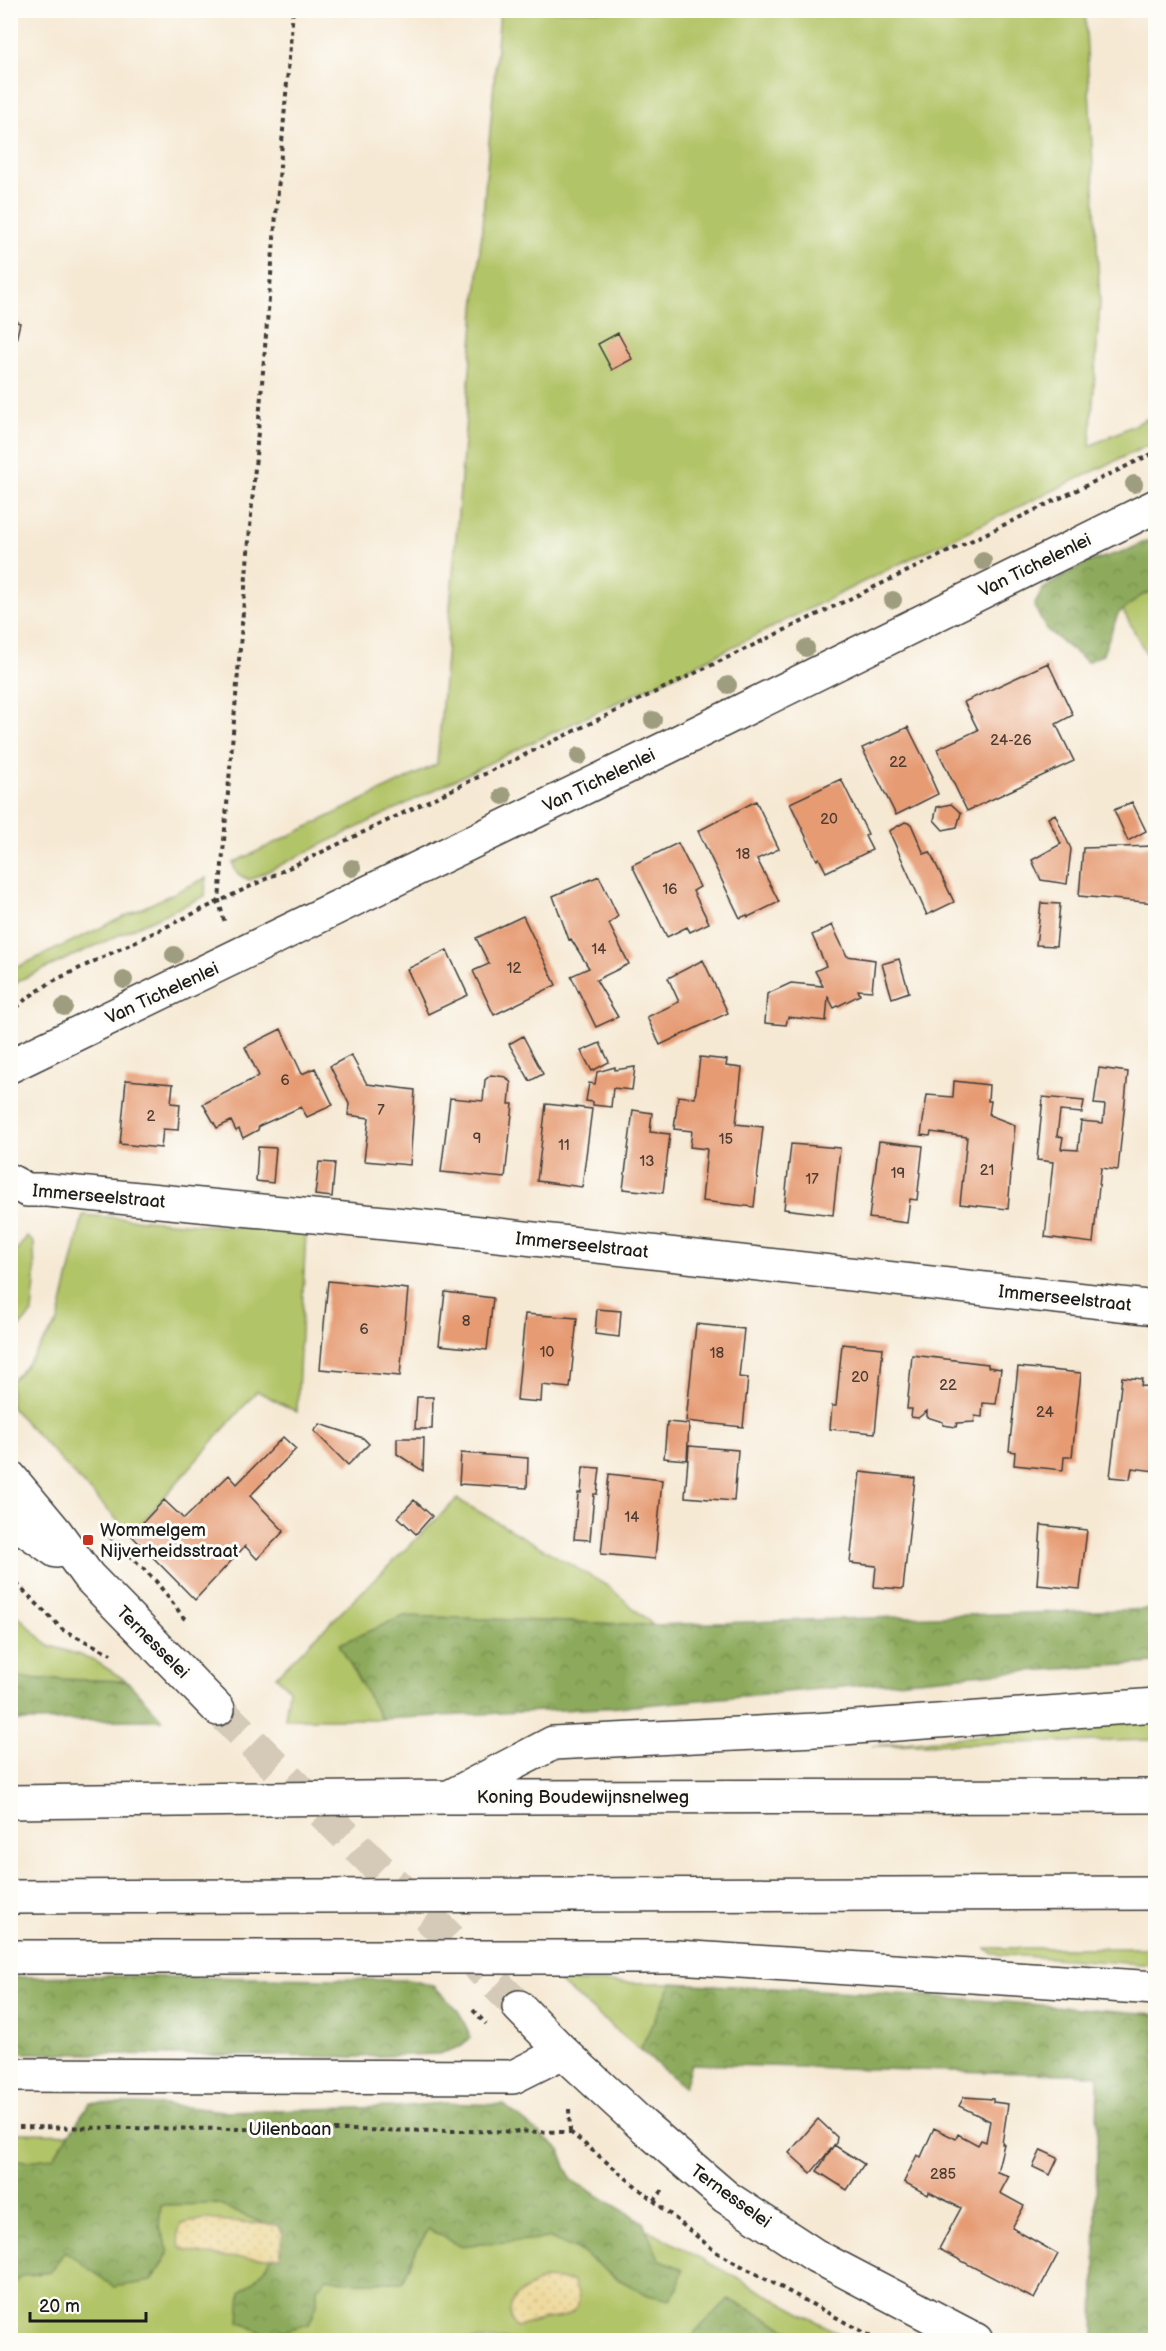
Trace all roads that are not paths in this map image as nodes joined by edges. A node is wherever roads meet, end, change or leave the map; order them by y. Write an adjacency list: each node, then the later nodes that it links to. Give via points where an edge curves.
1 (1155, 506): 2 (main road, Van Tichelenlei)
2 (41, 1050): 3 (main road, Van Tichelenlei); 4 (main road, Van Tichelenlei)
3 (10, 1066)
4 (10, 1089)
5 (10, 1181): 6 (main road, Immerseelstraat, via 27,1190 438,1228)
6 (1155, 1308)
7 (10, 1477): 9 (main road, Ternesselei)
8 (10, 1519): 9 (main road, Ternesselei)
9 (88, 1576): 11 (main road, Ternesselei)
10 (1155, 1705): 13 (main road, via 815,1730 554,1743)
11 (218, 1709)
12 (1155, 1796): 13 (main road, Koning Boudewijnsnelweg)
13 (448, 1797): 14 (main road, Koning Boudewijnsnelweg)
14 (10, 1802)
15 (1155, 1893): 16 (main road)
16 (10, 1897)
17 (10, 1957): 18 (main road, via 677,1957)
18 (1155, 1988)
19 (519, 2007): 20 (main road, Ternesselei)
20 (563, 2052): 21 (main road, via 513,2077); 22 (main road, Ternesselei, via 726,2197 816,2256)
21 (10, 2075)
22 (976, 2340)

